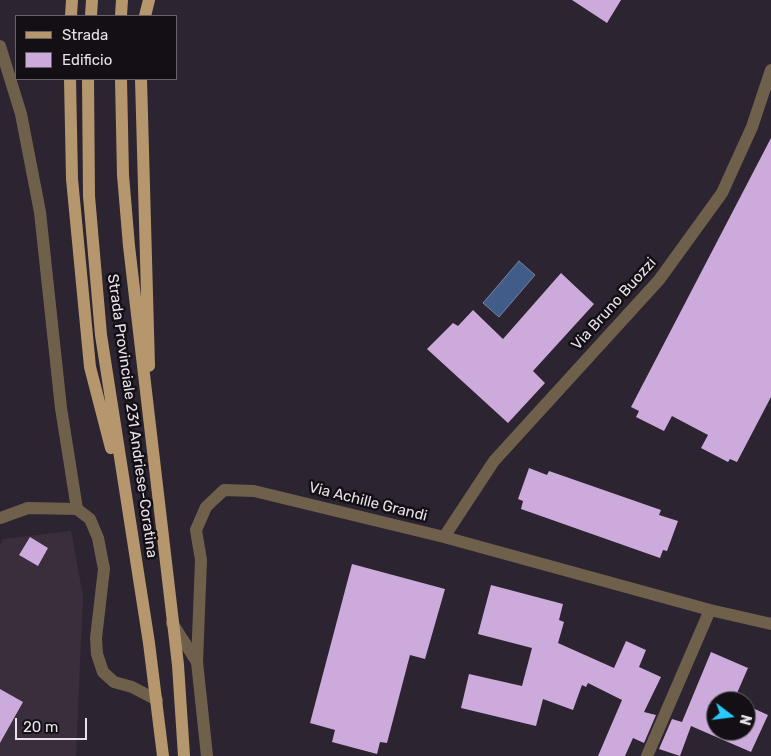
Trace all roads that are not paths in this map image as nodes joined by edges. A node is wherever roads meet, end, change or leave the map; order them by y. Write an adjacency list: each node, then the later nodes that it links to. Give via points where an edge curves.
1 (72, 0): 5 (main road)
2 (92, 0): 6 (main road)
3 (122, 0): 7 (main road)
4 (149, 0): 8 (main road)
5 (71, 15)
6 (91, 15)
7 (122, 15)
8 (145, 15)
9 (0, 46): 16 (street, via 21,114 40,212)
10 (771, 70): 19 (street, Via Bruno Buozzi, via 752,127 722,193 659,280 494,461)
11 (70, 80): 18 (main road, via 72,179 90,367)
12 (88, 80): 18 (main road, Strada Provinciale 231 Andriese-Coratina, via 89,196 98,311)
13 (121, 80): 15 (main road, Strada Provinciale 231 Andriese-Coratina, via 125,202)
14 (141, 80): 15 (main road)
15 (152, 453): 21 (main road, Strada Provinciale 231 Andriese-Coratina)
16 (77, 509): 17 (street, via 28,508); 24 (street, via 90,519 98,538 104,569 96,638 103,672 114,682)
17 (0, 518)
18 (131, 529): 24 (main road, Strada Provinciale 231 Andriese-Coratina)
19 (444, 537): 20 (street, Via Achille Grandi); 23 (street, Via Achille Grandi, via 254,491 224,490 206,507 196,530 201,560)
20 (710, 610): 22 (street, Via Achille Grandi); 28 (street)
21 (172, 623): 23 (street); 26 (main road, Strada Provinciale 231 Andriese-Coratina)
22 (771, 624)
23 (197, 662): 27 (street, Via Achille Grandi)
24 (157, 700): 25 (main road, Strada Provinciale 231 Andriese-Coratina)
25 (163, 756)
26 (184, 756)
27 (207, 756)
28 (647, 756)

